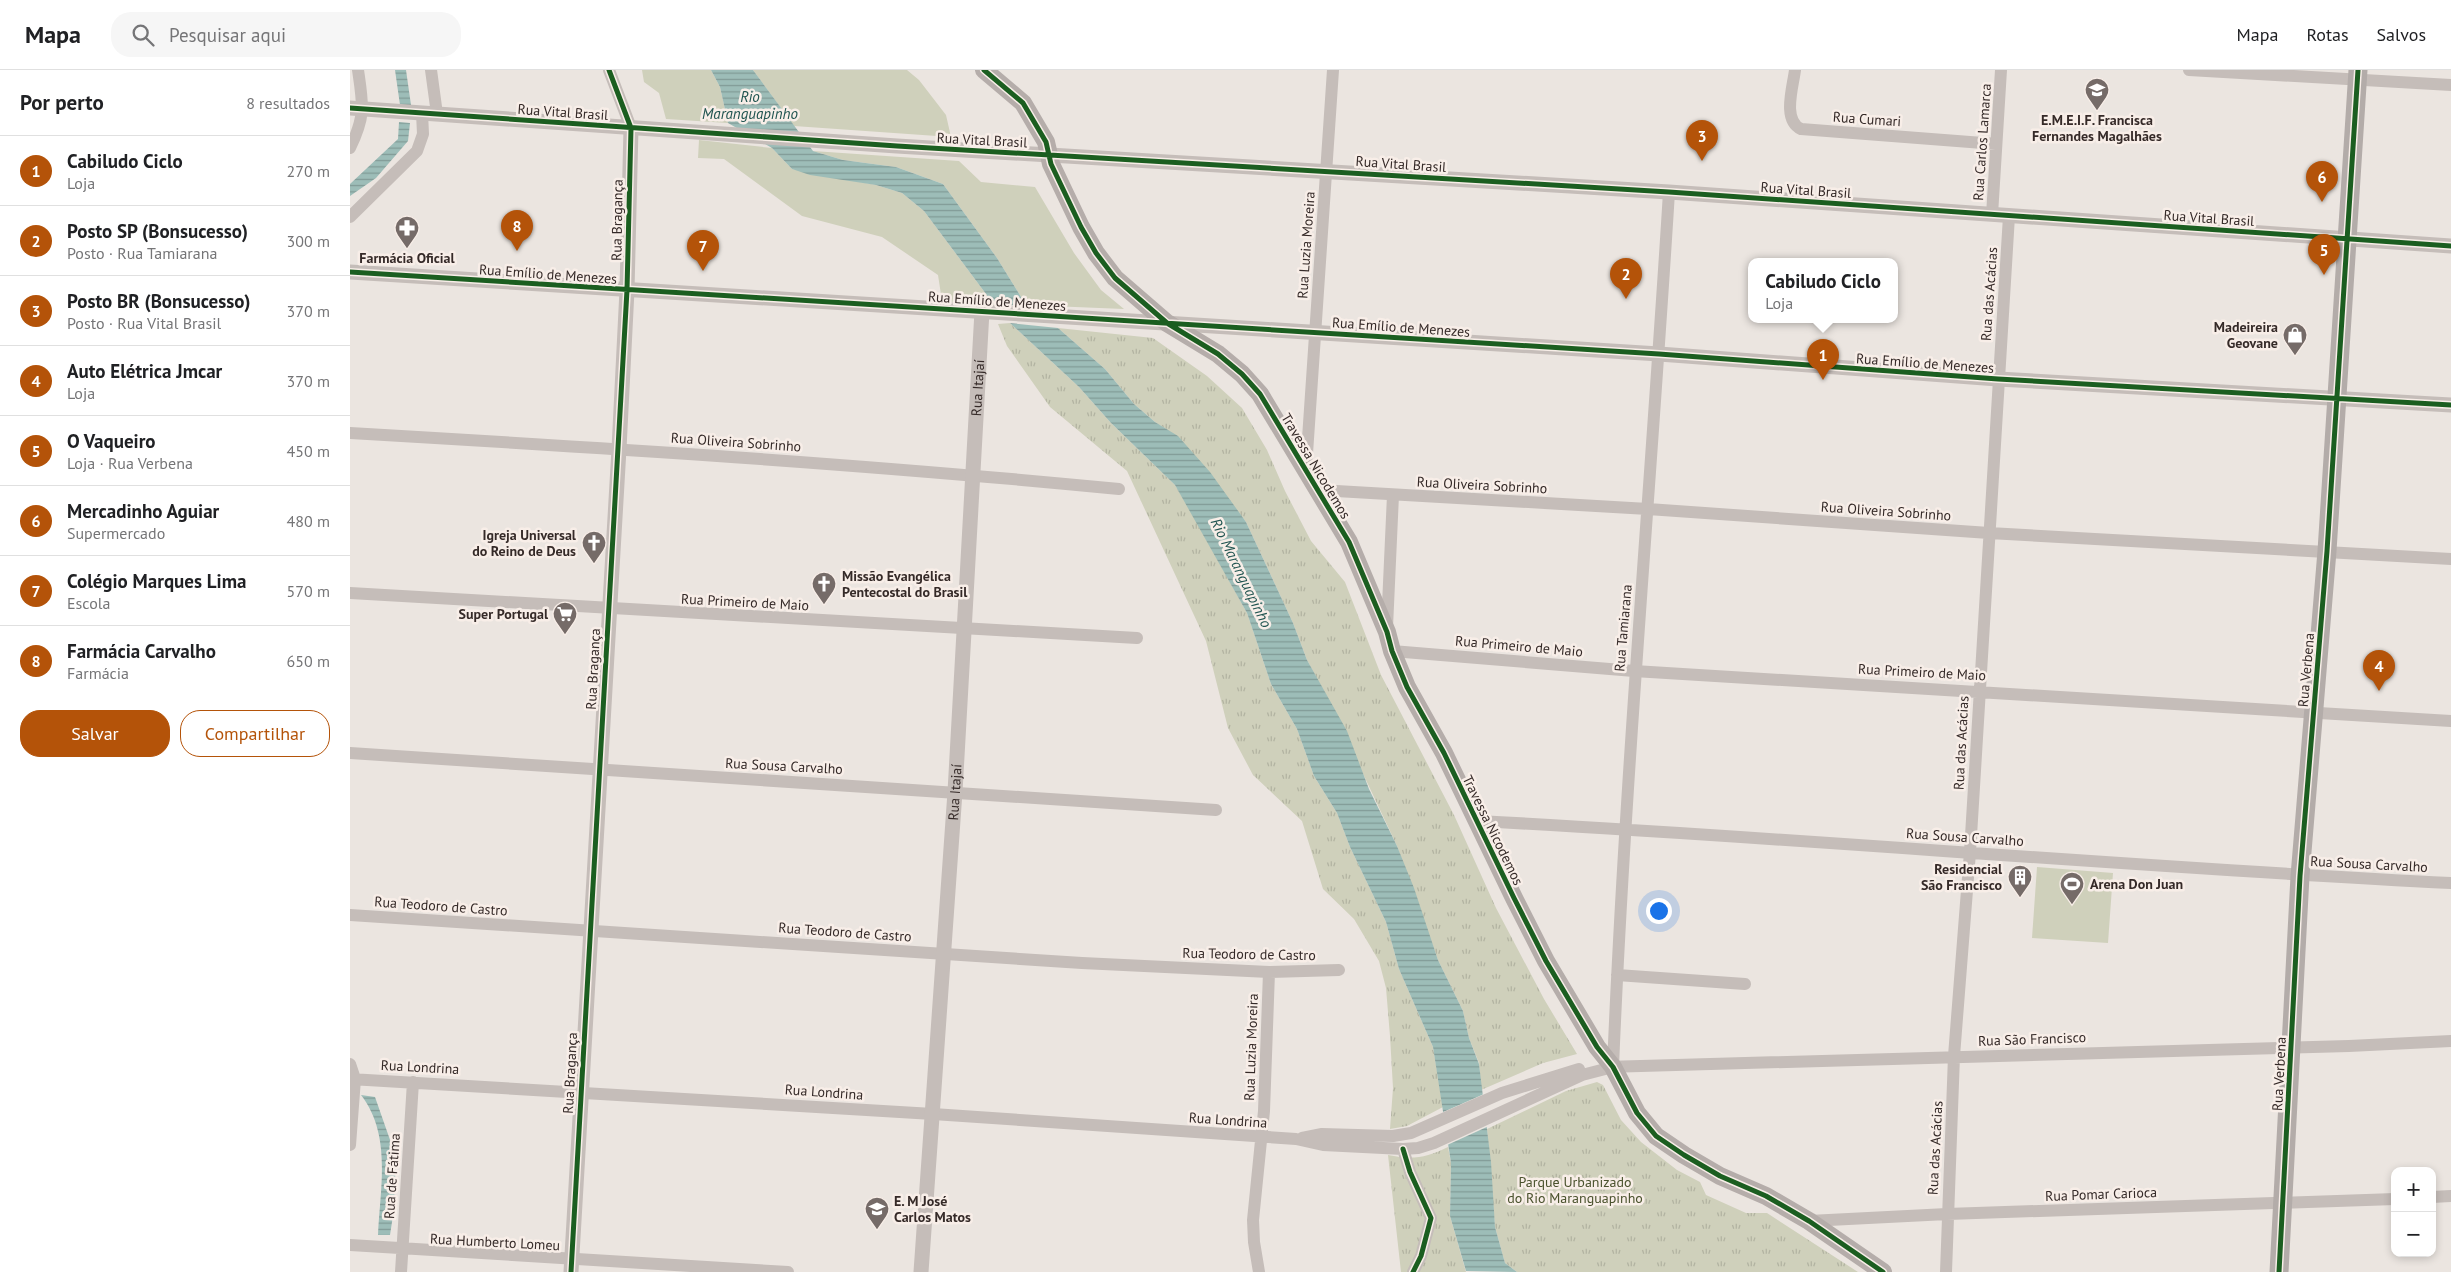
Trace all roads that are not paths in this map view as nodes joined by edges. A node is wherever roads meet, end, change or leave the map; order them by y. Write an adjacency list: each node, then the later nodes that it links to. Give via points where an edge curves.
1 (358, 70): 11 (street)
2 (431, 70): 12 (street)
3 (609, 70): 13 (street, Rua Bragança)
4 (984, 70): 16 (main road, Travessa Nicodemos, via 1023,103 1046,142)
5 (1333, 70): 17 (street, Rua Luzia Moreira)
6 (1795, 70): 14 (street, Rua Cumari, via 1790,112 1792,121 1801,129)
7 (2001, 70): 14 (street, Rua Carlos Lamarca)
8 (2190, 70): 9 (street)
9 (2358, 75): 10 (street); 22 (main road, Rua Verbena)
10 (2451, 85)
11 (357, 108): 12 (street, Rua Vital Brasil); 15 (street, via 360,127)
12 (430, 114): 13 (street, Rua Vital Brasil); 21 (street, via 417,151)
13 (631, 128): 16 (street, Rua Vital Brasil); 25 (street, Rua Bragança)
14 (1996, 144): 19 (street, Rua Carlos Lamarca)
15 (350, 148)
16 (1048, 154): 17 (street, Rua Vital Brasil); 27 (main road, Travessa Nicodemos, via 1067,199 1096,253 1115,278)
17 (1326, 171): 18 (street, Rua Vital Brasil); 28 (street, Rua Luzia Moreira)
18 (1668, 192): 19 (street, Rua Vital Brasil); 29 (street, Rua Tamiarana)
19 (1992, 215): 20 (street, Rua Vital Brasil)
20 (2009, 216): 22 (street, Rua Vital Brasil); 30 (street, Rua das Acácias)
21 (350, 217)
22 (2348, 239): 23 (street, Rua Vital Brasil); 31 (main road, Rua Verbena)
23 (2451, 246)
24 (350, 272): 25 (street, Rua Emílio de Menezes)
25 (627, 290): 26 (street, Rua Emílio de Menezes); 34 (street, Rua Bragança)
26 (989, 312): 27 (street, Rua Emílio de Menezes); 36 (street, Rua Itajaí)
27 (1167, 323): 28 (street, Rua Emílio de Menezes); 35 (main road, Travessa Nicodemos, via 1218,354 1242,374 1260,394)
28 (1315, 332): 29 (street, Rua Emílio de Menezes); 35 (street, Rua Luzia Moreira)
29 (1659, 354): 30 (street, Rua Emílio de Menezes); 40 (street, Rua Tamiarana)
30 (1998, 379): 31 (street, Rua Emílio de Menezes); 41 (street, Rua das Acácias)
31 (2336, 398): 32 (street, Rua Emílio de Menezes); 42 (main road, Rua Verbena)
32 (2451, 406)
33 (350, 433): 34 (street, Rua Oliveira Sobrinho)
34 (619, 449): 36 (street, Rua Oliveira Sobrinho); 45 (street, Rua Bragança)
35 (1306, 468): 38 (main road, Travessa Nicodemos)
36 (971, 475): 37 (street, Rua Oliveira Sobrinho); 46 (street, Rua Itajaí)
37 (1119, 489)
38 (1319, 490): 39 (street, Rua Oliveira Sobrinho); 47 (main road, Travessa Nicodemos, via 1349,542)
39 (1393, 495): 40 (street, Rua Oliveira Sobrinho); 47 (street)
40 (1648, 509): 41 (street, Rua Oliveira Sobrinho); 50 (street, Rua Tamiarana)
41 (1989, 533): 42 (street, Rua Oliveira Sobrinho); 51 (street, Rua das Acácias)
42 (2327, 551): 43 (street, Rua Oliveira Sobrinho); 52 (main road, Rua Verbena)
43 (2451, 559)
44 (350, 593): 45 (street, Rua Primeiro de Maio)
45 (608, 609): 46 (street, Rua Primeiro de Maio); 55 (street, Rua Bragança)
46 (963, 630): 48 (street, Rua Primeiro de Maio); 56 (street, Rua Itajaí)
47 (1387, 632): 49 (main road, Travessa Nicodemos)
48 (1138, 638)
49 (1392, 651): 50 (street, Rua Primeiro de Maio); 58 (main road, Travessa Nicodemos)
50 (1634, 671): 51 (street, Rua Primeiro de Maio); 59 (street, Rua Tamiarana)
51 (1978, 690): 52 (street, Rua Primeiro de Maio); 60 (street, Rua das Acácias)
52 (2313, 713): 53 (street, Rua Primeiro de Maio); 61 (main road, Rua Verbena)
53 (2451, 721)
54 (350, 754): 55 (street, Rua Sousa Carvalho)
55 (600, 770): 56 (street, Rua Sousa Carvalho); 64 (street, Rua Bragança)
56 (955, 792): 57 (street, Rua Sousa Carvalho); 65 (street, Rua Itajaí)
57 (1216, 810)
58 (1478, 821): 59 (street, Rua Sousa Carvalho); 74 (main road, Travessa Nicodemos, via 1546,961 1597,1047)
59 (1624, 829): 60 (street, Rua Sousa Carvalho); 68 (street, Rua Tamiarana)
60 (1970, 852): 61 (street, Rua Sousa Carvalho); 72 (street, Rua das Acácias)
61 (2300, 876): 62 (street, Rua Sousa Carvalho); 71 (main road, Rua Verbena)
62 (2451, 883)
63 (350, 915): 64 (street, Rua Teodoro de Castro)
64 (590, 931): 65 (street, Rua Teodoro de Castro); 77 (street, Rua Bragança)
65 (943, 953): 67 (street, Rua Teodoro de Castro); 78 (street, Rua Itajaí)
66 (1339, 970): 67 (street, Rua Teodoro de Castro)
67 (1269, 972): 79 (street, Rua Luzia Moreira, via 1264,1111)
68 (1617, 974): 69 (street); 74 (street, Rua Tamiarana)
69 (1745, 984)
70 (2451, 1041): 71 (street, Rua São Francisco)
71 (2291, 1047): 72 (street, Rua São Francisco); 86 (main road, Rua Verbena)
72 (1954, 1056): 74 (street, Rua São Francisco); 87 (street, Rua das Acácias)
73 (350, 1064): 75 (street)
74 (1613, 1067): 80 (street, via 1586,1067 1502,1093 1411,1133 1393,1136 1322,1134); 82 (street, via 1582,1075 1434,1143); 88 (main road, Travessa Nicodemos, via 1627,1098 1656,1136 1720,1176 1766,1196)
75 (353, 1079): 76 (street, Rua Londrina); 81 (street)
76 (413, 1082): 77 (street, Rua Londrina); 90 (street, Rua de Fátima)
77 (581, 1092): 78 (street, Rua Londrina); 91 (street, Rua Bragança)
78 (933, 1114): 79 (street, Rua Londrina); 94 (street, Rua Itajaí)
79 (1260, 1137): 80 (street, Rua Londrina); 95 (street, Rua Luzia Moreira, via 1253,1220)
80 (1296, 1139): 82 (street, via 1323,1145)
81 (350, 1145)
82 (1403, 1149): 96 (street, via 1431,1218 1421,1256)
83 (2451, 1196): 84 (street)
84 (2436, 1197)
85 (2391, 1199): 86 (street, Rua Pomar Carioca)
86 (2284, 1204): 87 (street, Rua Pomar Carioca); 99 (main road, Rua Verbena)
87 (1946, 1214): 88 (street, Rua Pomar Carioca); 98 (street, Rua das Acácias)
88 (1809, 1221): 97 (main road, Travessa Nicodemos)
89 (350, 1245): 90 (street, Rua Humberto Lomeu)
90 (403, 1248): 91 (street, Rua Humberto Lomeu); 92 (street, Rua de Fátima)
91 (572, 1264): 93 (street, Rua Humberto Lomeu)
92 (401, 1272)
93 (788, 1272)
94 (921, 1272)
95 (1259, 1272)
96 (1413, 1272)
97 (1882, 1272)
98 (1946, 1272)
99 (2280, 1272)

